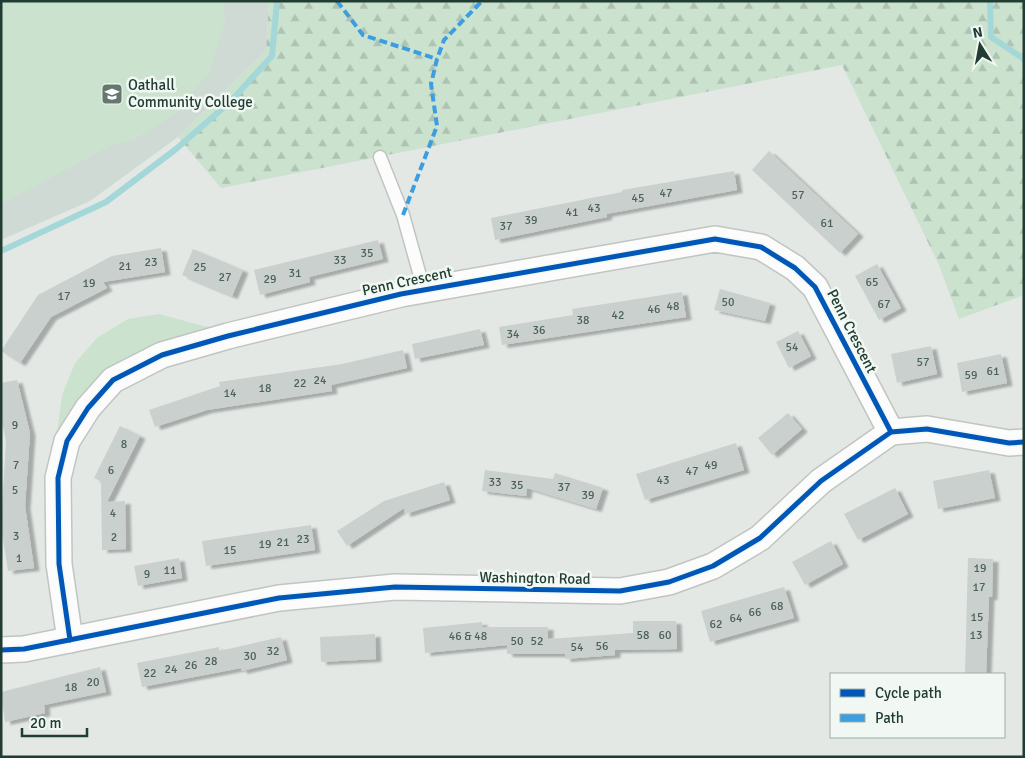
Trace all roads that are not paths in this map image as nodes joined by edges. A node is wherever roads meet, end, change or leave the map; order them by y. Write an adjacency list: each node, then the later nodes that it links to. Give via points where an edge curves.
1 (380, 157): 2 (lane, via 403,215)
2 (424, 290): 3 (street, Penn Crescent, via 715,239 761,247 795,268 815,287); 5 (street, Penn Crescent, via 181,349 113,380 88,408 67,441 58,478 59,564)
3 (891, 432): 4 (street, via 927,429 1009,443); 5 (street, Washington Road, via 821,481 760,538 713,566 669,582 620,591 395,587 279,598)
4 (1024, 442)
5 (70, 640): 6 (street, Washington Road)
6 (1, 650)

